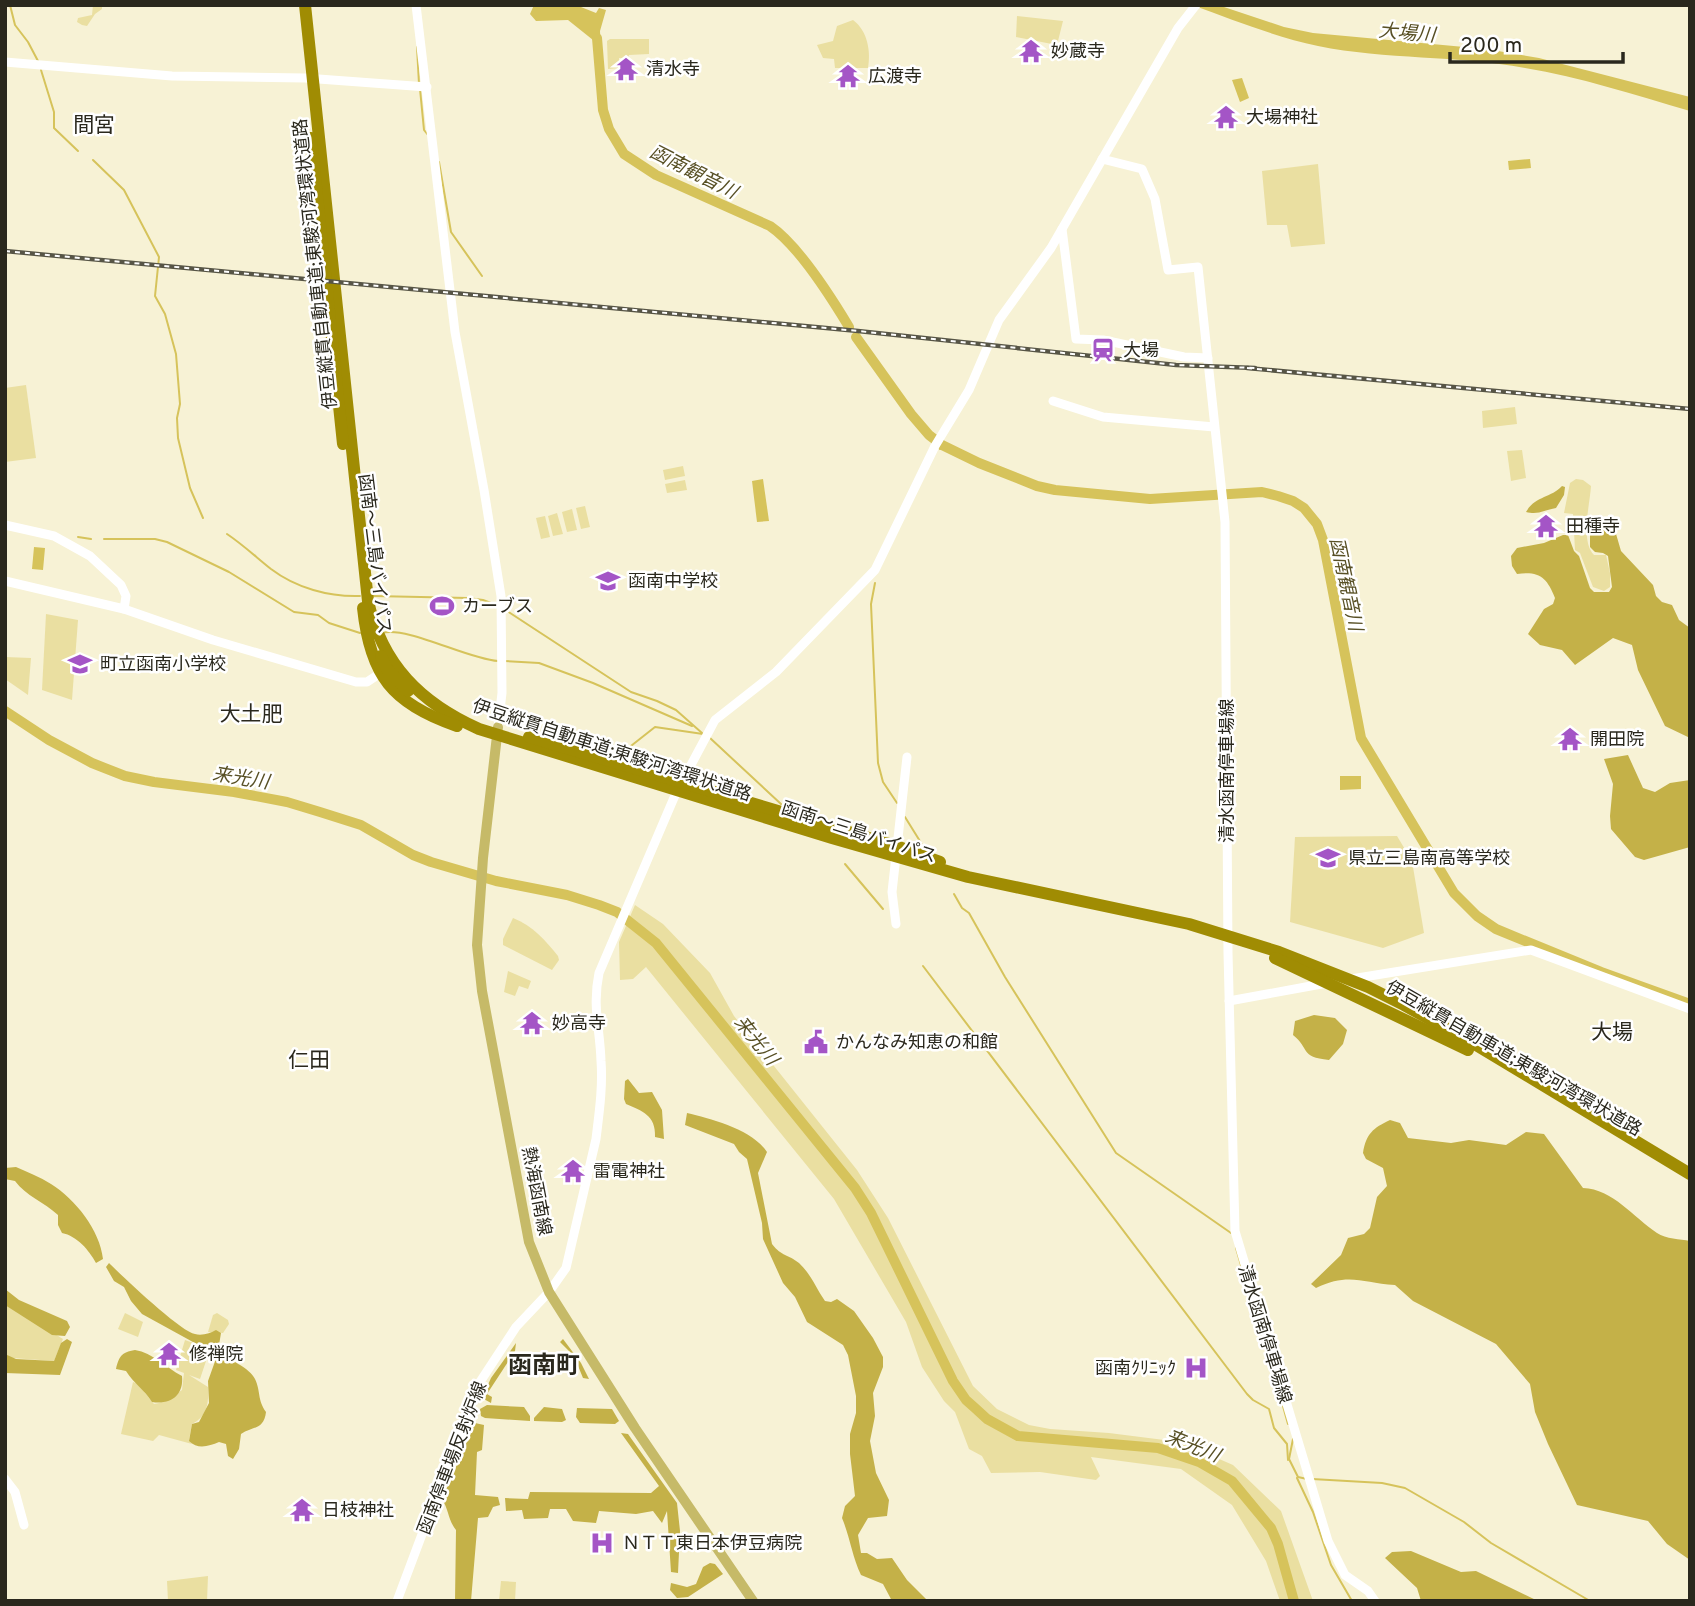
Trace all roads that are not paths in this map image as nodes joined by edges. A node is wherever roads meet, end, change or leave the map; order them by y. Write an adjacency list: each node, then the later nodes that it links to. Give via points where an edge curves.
1 (298, 5): 7 (highway, 函南～三島バイパス)
2 (305, 5): 27 (highway, 伊豆縦貫自動車道;東駿河湾環状道路, via 365,582 379,636 391,659 418,691 463,722 551,753 922,864 1015,889 1189,924 1257,944)
3 (312, 5): 8 (highway, 函南～三島バイパス)
4 (416, 5): 9 (street)
5 (1196, 5): 10 (street)
6 (5, 62): 7 (street, via 172,76)
7 (305, 78): 8 (street); 18 (highway, 函南～三島バイパス, via 365,624 368,644)
8 (321, 81): 9 (street); 18 (highway, 函南～三島バイパス, via 366,512 373,623)
9 (427, 87): 19 (street, via 455,332 502,604)
10 (1102, 159): 11 (street, 函南停車場反射炉線); 12 (street, 清水函南停車場線, via 1142,169 1155,199 1168,270 1198,267)
11 (1062, 229): 12 (street, via 1076,339); 21 (street, 函南停車場反射炉線, via 999,320 966,396 937,442 872,574 776,672 721,713)
12 (1208, 358): 14 (street, 清水函南停車場線)
13 (1053, 401): 14 (street, via 1103,417)
14 (1214, 427): 25 (street, 清水函南停車場線, via 1222,495)
15 (5, 525): 17 (street, via 54,536 90,556 121,585 126,596)
16 (5, 582): 17 (street)
17 (124, 609): 18 (street, via 356,682 367,682)
18 (383, 671): 19 (highway, 函南～三島バイパス, via 427,704)
19 (497, 733): 21 (highway, 函南～三島バイパス); 33 (main road, 熱海函南線, via 477,945 530,1242)
20 (907, 758): 22 (street)
21 (679, 788): 22 (highway, 函南～三島バイパス); 23 (highway, 函南～三島バイパス); 33 (street, 函南停車場反射炉線, via 599,973 594,1002 601,1062 596,1139 566,1268)
22 (896, 846): 23 (street); 25 (highway, 函南～三島バイパス, via 1001,880)
23 (894, 864): 24 (street); 26 (highway, 函南～三島バイパス)
24 (896, 924)
25 (1228, 927): 26 (street, 清水函南停車場線); 27 (highway, 函南～三島バイパス, via 1302,952)
26 (1228, 941): 27 (highway, 函南～三島バイパス); 28 (street, 清水函南停車場線)
27 (1387, 999): 30 (highway, 伊豆縦貫自動車道;東駿河湾環状道路)
28 (1229, 1000): 29 (street, via 1525,950); 38 (street, 清水函南停車場線, via 1235,1231 1328,1541 1345,1575)
29 (1690, 1009)
30 (1575, 1110): 31 (highway, 伊豆縦貫自動車道;東駿河湾環状道路); 32 (highway, 伊豆縦貫自動車道;東駿河湾環状道路)
31 (1690, 1174)
32 (1690, 1180)
33 (549, 1292): 36 (street, 函南停車場反射炉線, via 516,1327 478,1385); 37 (main road, 熱海函南線, via 635,1428)
34 (5, 1479): 35 (street, via 15,1492)
35 (24, 1525)
36 (397, 1601)
37 (754, 1601)
38 (1375, 1601)

